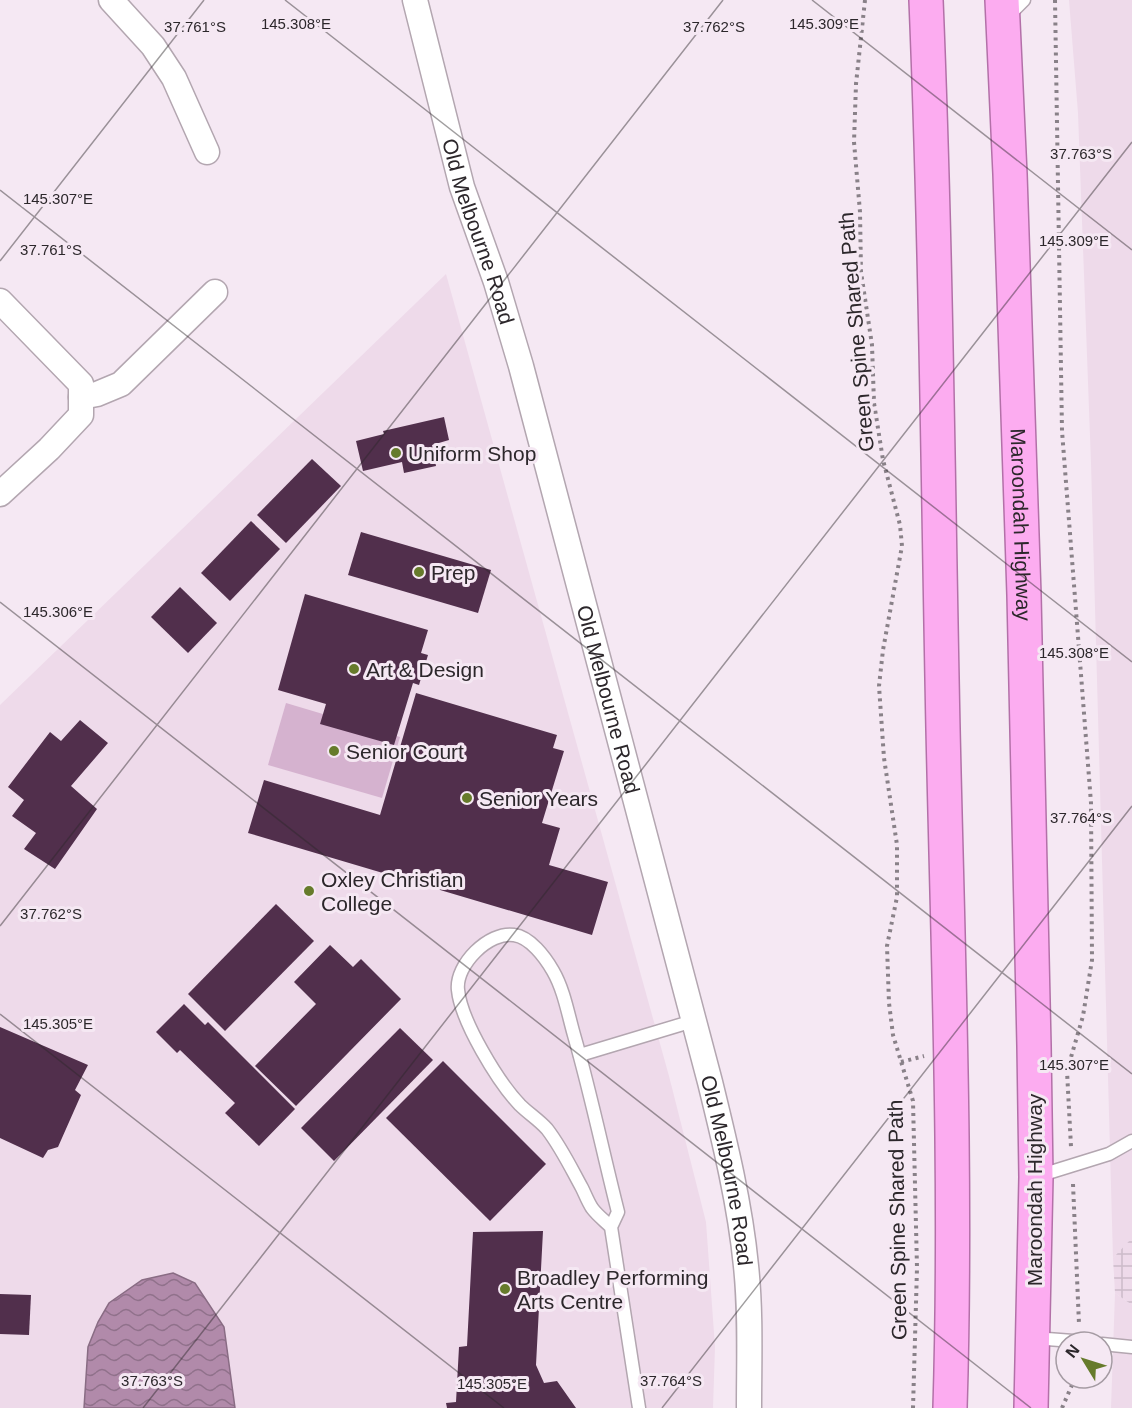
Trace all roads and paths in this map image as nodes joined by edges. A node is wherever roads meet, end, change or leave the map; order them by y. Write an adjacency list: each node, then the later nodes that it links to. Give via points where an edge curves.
1 (111, 0): 7 (street, via 153,46 174,78)
2 (415, 0): 12 (street, Old Melbourne Road, via 462,187 521,366)
3 (866, 0): 15 (path, Green Spine Shared Path, via 854,142 861,272 872,345 874,403 902,546 879,686 884,758 897,845 897,897 887,946 889,1003)
4 (926, 0): 29 (highway, via 933,162 950,1069)
5 (1055, 0): 17 (path, via 1062,431 1091,803 1092,960 1083,1016 1067,1071)
6 (1010, 7): 18 (highway, Maroondah Highway, via 1010,174)
7 (207, 153)
8 (214, 292): 10 (street, via 121,384)
9 (0, 301): 10 (street, via 81,384)
10 (81, 397): 11 (street, via 81,415)
11 (0, 494)
12 (693, 1022): 13 (lane); 27 (street, Old Melbourne Road, via 729,1159 740,1218 750,1327)
13 (579, 1055): 19 (lane, via 618,1212); 19 (lane, via 559,984 541,952 529,941 514,934 500,936 470,956 457,986 469,1026 492,1068 519,1104 546,1129 567,1159 592,1208)
14 (924, 1056): 15 (path)
15 (901, 1062): 28 (path, Green Spine Shared Path, via 913,1101 916,1153)
16 (1132, 1141): 17 (lane, via 1109,1154)
17 (1072, 1165): 18 (lane); 20 (path)
18 (1036, 1177): 21 (highway, Maroondah Highway)
19 (611, 1227): 26 (lane)
20 (1080, 1330)
21 (1032, 1337): 22 (lane); 30 (highway, Maroondah Highway)
22 (1054, 1339)
23 (1114, 1345): 24 (lane)
24 (1132, 1347)
25 (1070, 1390): 31 (path)
26 (639, 1408)
27 (749, 1408)
28 (913, 1408)
29 (950, 1408)
30 (1031, 1408)
31 (1062, 1408)

